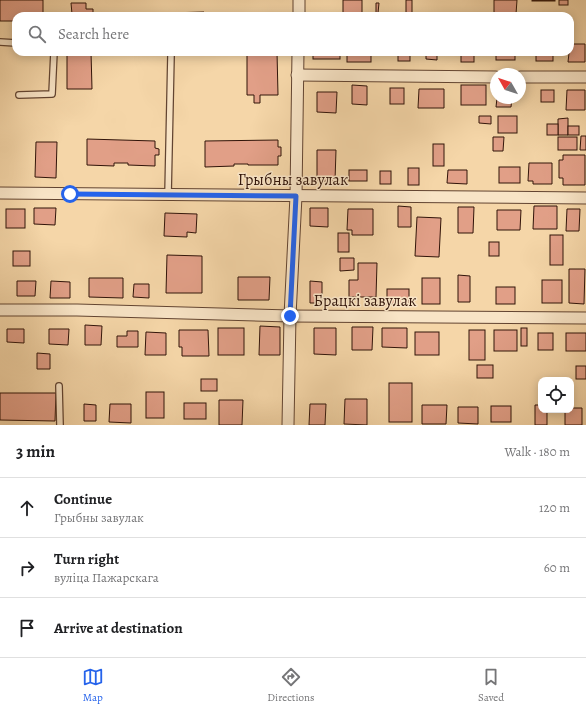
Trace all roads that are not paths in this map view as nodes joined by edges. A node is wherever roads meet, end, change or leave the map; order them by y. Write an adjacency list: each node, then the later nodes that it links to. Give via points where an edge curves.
1 (299, 0): 2 (street)
2 (299, 12)
3 (0, 42): 4 (lane)
4 (12, 42)
5 (54, 56): 12 (lane, via 52,94)
6 (171, 56): 14 (lane)
7 (298, 56): 8 (street)
8 (297, 75): 9 (street); 15 (street)
9 (490, 77)
10 (526, 77): 11 (street)
11 (586, 77)
12 (19, 95)
13 (0, 193): 14 (street, Грыбны завулак)
14 (168, 195): 15 (street, Грыбны завулак)
15 (296, 196): 16 (street, Грыбны завулак); 18 (street)
16 (586, 198)
17 (0, 310): 18 (street, Брацкі завулак)
18 (290, 316): 19 (street, Брацкі завулак); 22 (street)
19 (586, 318)
20 (59, 386): 21 (lane)
21 (60, 425)
22 (288, 425)

